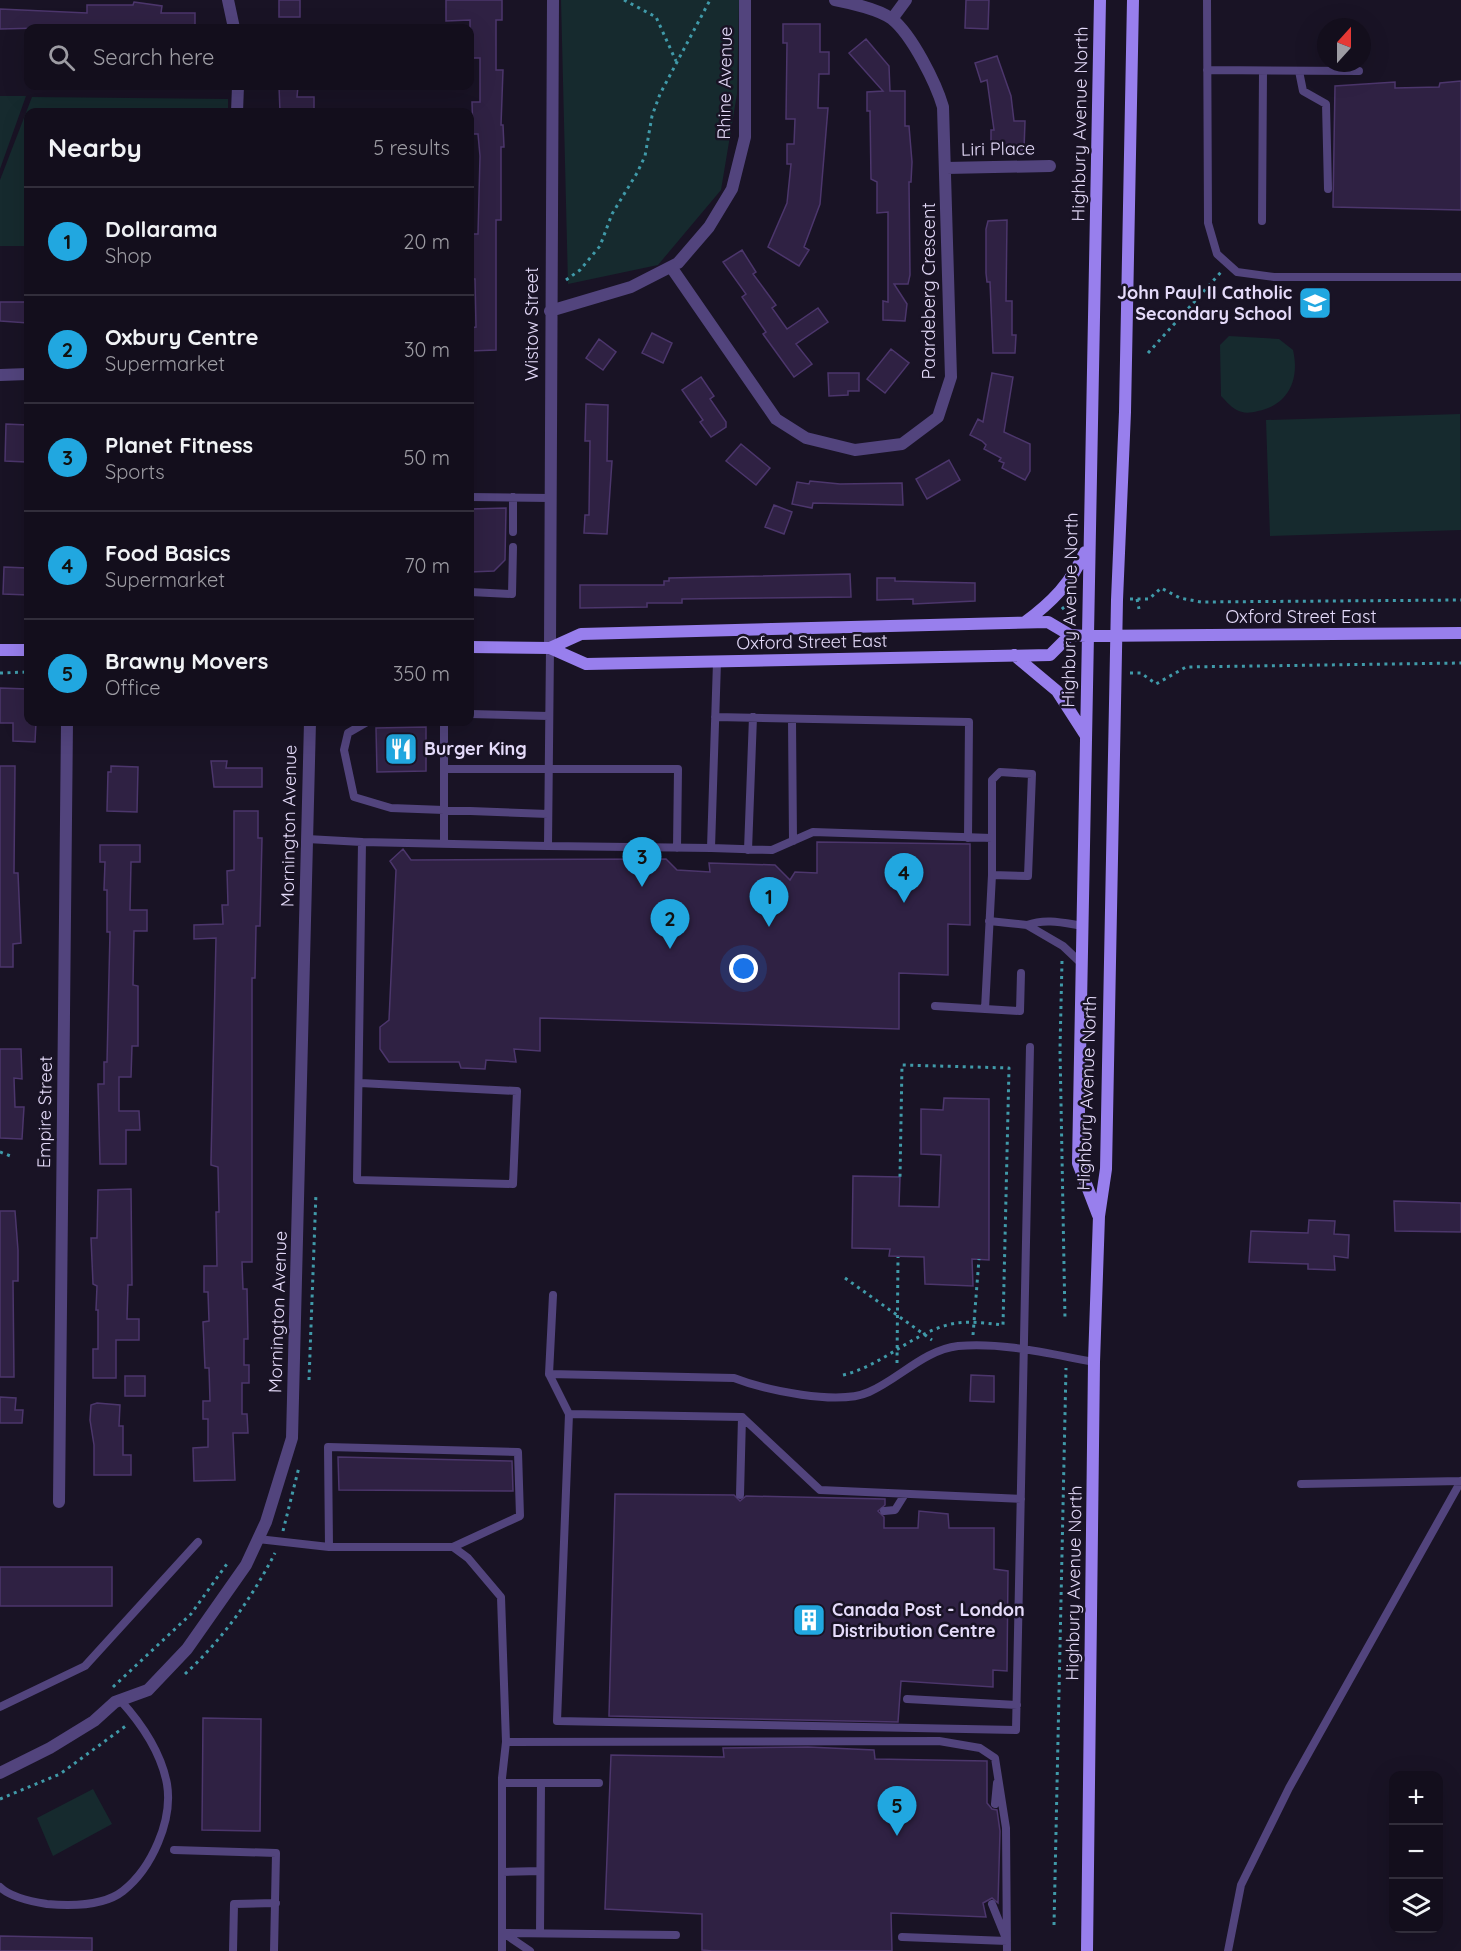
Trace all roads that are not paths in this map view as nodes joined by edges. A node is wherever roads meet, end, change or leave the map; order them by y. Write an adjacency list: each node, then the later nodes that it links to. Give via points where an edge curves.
1 (228, 0): 10 (street)
2 (553, 0): 23 (street, Wistow Street)
3 (745, 0): 21 (street, Rhine Avenue, via 745,137 732,189 708,227)
4 (835, 0): 9 (street, Paardeberg Crescent)
5 (906, 0): 9 (street)
6 (1100, 0): 30 (main road, Highbury Avenue North)
7 (1133, 0): 37 (main road, Highbury Avenue North)
8 (1207, 0): 11 (lane)
9 (892, 19): 18 (street, Paardeberg Crescent, via 936,84 943,107)
10 (233, 24)
11 (1207, 70): 12 (lane); 22 (lane, via 1208,223 1217,254 1227,266 1237,272 1274,277)
12 (1263, 71): 13 (lane); 20 (lane)
13 (1299, 71): 14 (lane); 19 (lane, via 1303,91 1326,104)
14 (1317, 71)
15 (238, 90): 16 (street)
16 (237, 108)
17 (1050, 166): 18 (street, Liri Place)
18 (946, 168): 21 (street, Paardeberg Crescent, via 951,377 938,417 902,444 855,450 806,438 776,419)
19 (1328, 189)
20 (1262, 220)
21 (671, 267): 23 (street, Rhine Avenue, via 631,287)
22 (1461, 277)
23 (550, 311): 28 (street, Wistow Street)
24 (24, 374): 25 (street)
25 (0, 375)
26 (474, 497): 27 (lane)
27 (513, 498): 28 (lane); 29 (lane)
28 (550, 498): 39 (street, Wistow Street)
29 (513, 532)
30 (1088, 545): 33 (main road, via 1064,588); 36 (main road, Highbury Avenue North)
31 (513, 547): 32 (lane, via 512,594)
32 (474, 592)
33 (1025, 622): 35 (main road, Oxford Street East, via 1048,622); 39 (main road, Oxford Street East, via 581,634)
34 (1461, 633): 37 (main road, Oxford Street East)
35 (1070, 635): 36 (main road, Oxford Street East); 42 (main road, Oxford Street East, via 1050,655)
36 (1086, 636): 37 (main road, Oxford Street East); 53 (main road, Highbury Avenue North)
37 (1118, 636): 78 (main road, Highbury Avenue North, via 1106,1169)
38 (474, 647): 39 (main road, Oxford Street East)
39 (550, 648): 43 (main road, Oxford Street East, via 586,664); 45 (lane)
40 (0, 650): 41 (main road)
41 (24, 650)
42 (1014, 655): 43 (main road, Oxford Street East); 53 (main road, via 1057,691)
43 (717, 662): 46 (lane)
44 (474, 714): 45 (lane)
45 (549, 716): 55 (lane)
46 (715, 717): 47 (lane); 66 (lane)
47 (753, 717): 48 (lane); 67 (lane)
48 (792, 718): 58 (lane, via 969,722); 61 (lane)
49 (67, 726): 90 (street, Empire Street)
50 (309, 726): 60 (street, Mornington Avenue)
51 (360, 726): 56 (lane, via 348,733 344,750 354,797 391,808)
52 (444, 726): 54 (lane)
53 (1087, 737): 71 (main road, Highbury Avenue North)
54 (444, 769): 55 (lane); 56 (lane)
55 (549, 769): 57 (lane); 65 (lane, via 678,769)
56 (444, 810): 57 (lane); 63 (lane)
57 (548, 814): 64 (lane)
58 (968, 838): 59 (lane); 61 (lane, via 813,832)
59 (992, 838): 68 (lane); 68 (lane, via 992,780 1000,772 1032,774 1028,876)
60 (307, 839): 62 (lane); 92 (street, Mornington Avenue, via 292,1438)
61 (793, 841): 67 (lane, via 772,850)
62 (362, 842): 63 (lane); 77 (lane)
63 (444, 843): 64 (lane)
64 (548, 846): 65 (lane)
65 (676, 848): 66 (lane)
66 (711, 848): 67 (lane)
67 (748, 850)
68 (992, 875): 69 (lane)
69 (989, 921): 70 (lane); 75 (lane)
70 (1027, 925): 71 (lane, via 1053,921); 72 (lane, via 1063,946)
71 (1084, 926): 72 (main road, Highbury Avenue North)
72 (1082, 964): 78 (main road, Highbury Avenue North, via 1078,1163)
73 (1022, 973): 75 (lane, via 1020,1011)
74 (935, 1006): 75 (lane)
75 (985, 1009)
76 (1030, 1047): 80 (lane)
77 (360, 1083): 77 (lane, via 517,1091 513,1184 357,1180)
78 (1099, 1216): 81 (main road, Highbury Avenue North)
79 (553, 1295): 82 (lane)
80 (1023, 1348): 81 (lane); 82 (lane, via 958,1346 935,1353 868,1393 841,1396 763,1389 734,1378); 89 (lane)
81 (1094, 1362): 123 (main road, Highbury Avenue North)
82 (549, 1374): 83 (lane)
83 (569, 1414): 84 (lane); 98 (lane, via 557,1721 1016,1730)
84 (742, 1417): 87 (lane, via 820,1490); 88 (lane)
85 (1461, 1481): 86 (lane); 124 (lane, via 1289,1788 1241,1885)
86 (1301, 1484)
87 (905, 1494): 89 (lane); 91 (lane, via 895,1510)
88 (740, 1496)
89 (1021, 1499): 98 (lane)
90 (59, 1502)
91 (884, 1511)
92 (258, 1539): 94 (lane); 97 (street, Mornington Avenue, via 241,1573 188,1649 148,1690)
93 (198, 1542): 99 (lane, via 85,1666)
94 (329, 1547): 95 (lane); 95 (lane, via 328,1447 518,1452 520,1516)
95 (453, 1547): 100 (lane, via 468,1558 501,1597)
96 (908, 1699): 98 (lane)
97 (120, 1700): 102 (street, Mornington Avenue, via 50,1748); 110 (lane, via 140,1722 167,1785 159,1841 143,1870 122,1892 95,1902 38,1903)
98 (1017, 1705)
99 (0, 1707)
100 (506, 1742): 101 (lane, via 939,1742 980,1748 995,1758); 103 (lane)
101 (999, 1772): 106 (lane); 117 (lane, via 1006,1828)
102 (0, 1773)
103 (502, 1783): 104 (lane); 109 (lane)
104 (541, 1783): 105 (lane); 108 (lane)
105 (599, 1783)
106 (994, 1804)
107 (174, 1850): 111 (lane, via 276,1853)
108 (540, 1871): 109 (lane); 114 (lane)
109 (503, 1872): 113 (lane)
110 (0, 1887)
111 (276, 1903): 118 (lane, via 234,1904); 119 (lane)
112 (992, 1904): 117 (lane)
113 (504, 1933): 114 (lane); 120 (lane); 121 (lane)
114 (540, 1933): 115 (lane)
115 (676, 1935)
116 (902, 1937): 117 (lane)
117 (1007, 1941): 122 (lane)
118 (233, 1951)
119 (274, 1951)
120 (502, 1951)
121 (530, 1951)
122 (1007, 1951)
123 (1087, 1951)
124 (1228, 1951)

